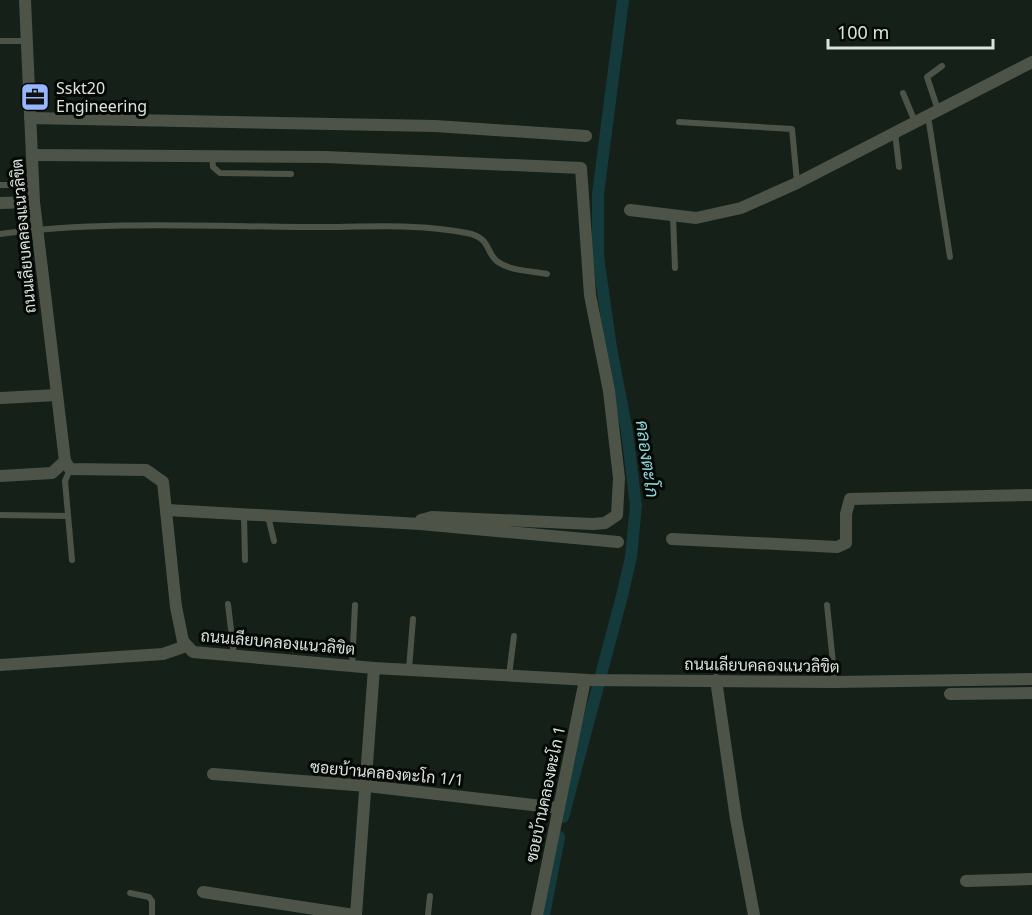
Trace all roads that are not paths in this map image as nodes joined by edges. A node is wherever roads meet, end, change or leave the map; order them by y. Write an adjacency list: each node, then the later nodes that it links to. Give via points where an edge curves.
1 (25, 0): 2 (street, ถนนเลียบคลองแนวลิขิต)
2 (27, 41): 3 (lane); 8 (street, ถนนเลียบคลองแนวลิขิต)
3 (0, 42)
4 (1032, 62): 7 (street)
5 (942, 66): 7 (lane, via 927,77)
6 (903, 93): 9 (lane)
7 (933, 113): 9 (street); 26 (lane)
8 (30, 118): 12 (street, via 435,126); 13 (street, ถนนเลียบคลองแนวลิขิต)
9 (915, 122): 11 (street)
10 (679, 123): 17 (lane, via 792,129)
11 (895, 133): 15 (lane); 17 (street)
12 (586, 136)
13 (32, 155): 14 (street); 19 (street, ถนนเลียบคลองแนวลิขิต)
14 (212, 156): 16 (lane, via 213,167 220,173); 39 (street, via 581,168 590,295 609,391 619,478 617,515 605,523 592,524 432,516)
15 (899, 167)
16 (291, 174)
17 (797, 183): 23 (street, via 720,214)
18 (0, 185): 19 (lane)
19 (33, 185): 20 (street, ถนนเลียบคลองแนวลิขิต)
20 (34, 201): 21 (street); 24 (street, ถนนเลียบคลองแนวลิขิต)
21 (0, 202)
22 (630, 210): 23 (street)
23 (673, 217): 27 (lane)
24 (37, 229): 25 (lane); 28 (lane, via 266,227 455,231 485,241 496,261 505,266); 29 (street, ถนนเลียบคลองแนวลิขิต)
25 (0, 234)
26 (950, 257)
27 (675, 268)
28 (547, 274)
29 (57, 395): 30 (street); 31 (street, ถนนเลียบคลองแนวลิขิต)
30 (0, 398)
31 (67, 465): 32 (street, via 52,473); 34 (street, ถนนเลียบคลองแนวลิขิต, via 146,470 163,482); 37 (lane)
32 (0, 476)
33 (1032, 495): 40 (street, via 850,499 846,543 837,548)
34 (167, 510): 36 (street); 50 (street, ถนนเลียบคลองแนวลิขิต, via 176,607)
35 (0, 515): 37 (lane)
36 (244, 515): 38 (street); 44 (lane)
37 (68, 516): 43 (lane)
38 (268, 516): 39 (street); 41 (lane)
39 (420, 524): 42 (street)
40 (672, 539)
41 (274, 541)
42 (618, 542)
43 (72, 560)
44 (245, 560)
45 (228, 604): 51 (lane)
46 (355, 604): 53 (lane)
47 (827, 605): 61 (lane)
48 (413, 619): 55 (lane)
49 (514, 636): 56 (lane)
50 (186, 646): 51 (street, ถนนเลียบคลองแนวลิขิต, via 193,652); 52 (street, via 163,654)
51 (235, 656): 53 (street, ถนนเลียบคลองแนวลิขิต)
52 (0, 665)
53 (352, 666): 54 (street, ถนนเลียบคลองแนวลิขิต)
54 (374, 668): 55 (street, ถนนเลียบคลองแนวลิขิต); 66 (street)
55 (409, 670): 56 (street, ถนนเลียบคลองแนวลิขิต)
56 (509, 676): 58 (street, ถนนเลียบคลองแนวลิขิต)
57 (1032, 679): 60 (street, ถนนเลียบคลองแนวลิขิต)
58 (587, 680): 59 (street, ถนนเลียบคลองแนวลิขิต); 67 (street, ซอยบ้านคลองตะโก 1)
59 (716, 680): 61 (street, ถนนเลียบคลองแนวลิขิต); 77 (street)
60 (1008, 680): 61 (street, ถนนเลียบคลองแนวลิขิต); 64 (street)
61 (835, 682)
62 (1032, 693): 64 (street)
63 (950, 694): 64 (street)
64 (1009, 694)
65 (213, 774): 66 (street, ซอยบ้านคลองตะโก 1/1)
66 (367, 786): 67 (street, ซอยบ้านคลองตะโก 1/1); 74 (street)
67 (559, 808): 76 (street, ซอยบ้านคลองตะโก 1)
68 (1032, 879): 69 (street)
69 (966, 880)
70 (203, 892): 74 (street)
71 (130, 893): 73 (lane, via 152,900)
72 (430, 896): 75 (lane)
73 (152, 915)
74 (355, 915)
75 (428, 915)
76 (537, 915)
77 (754, 915)

